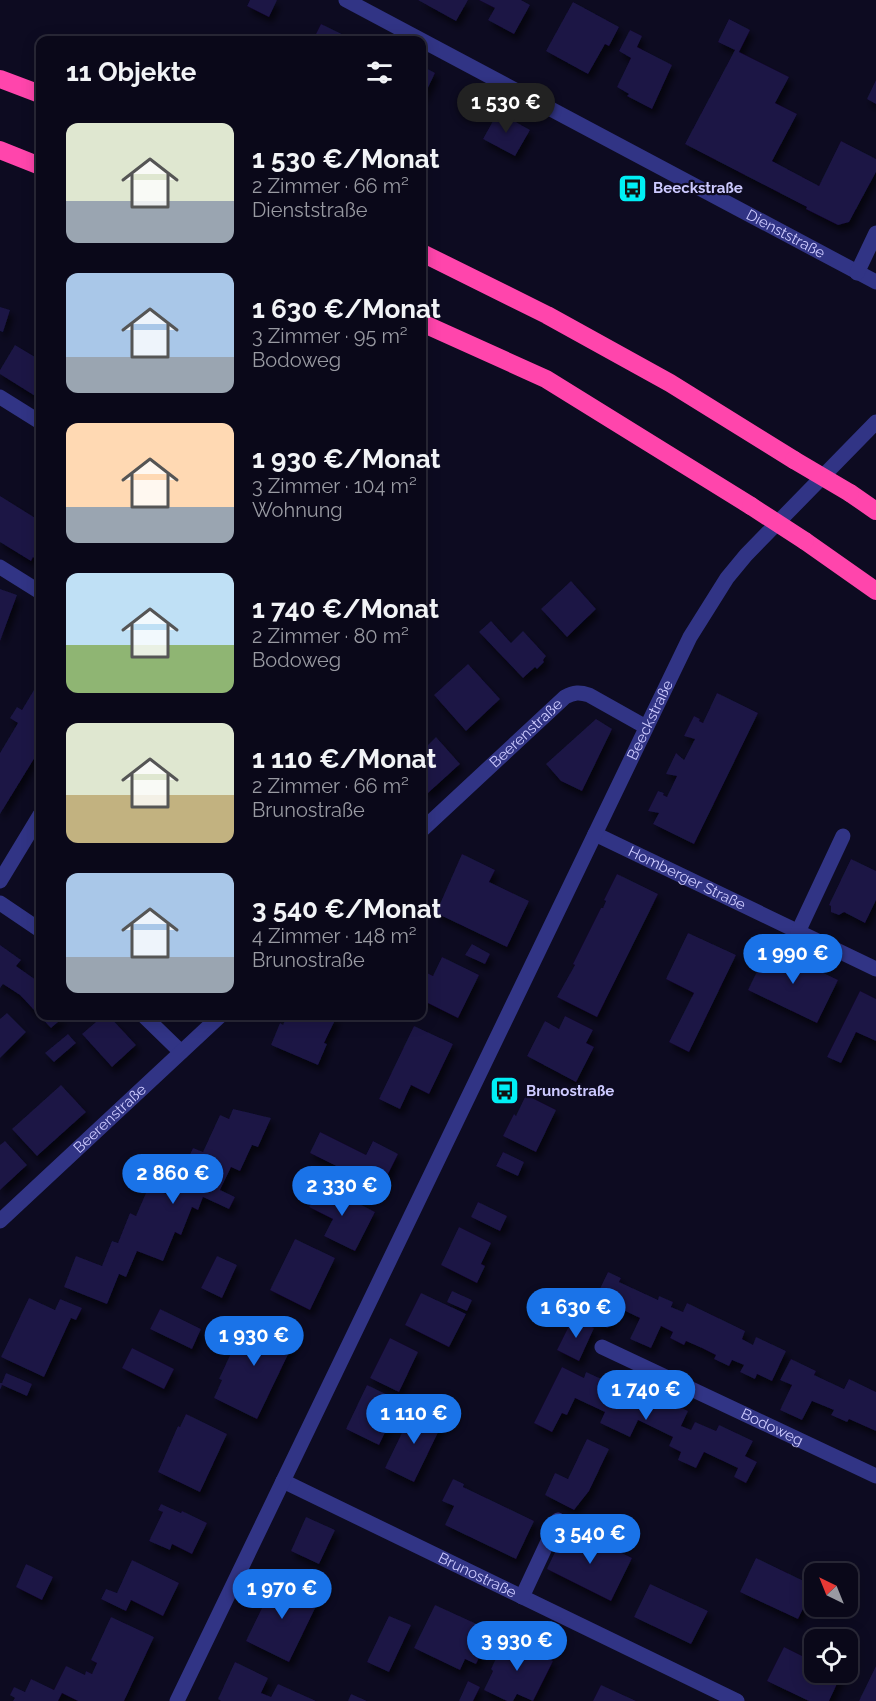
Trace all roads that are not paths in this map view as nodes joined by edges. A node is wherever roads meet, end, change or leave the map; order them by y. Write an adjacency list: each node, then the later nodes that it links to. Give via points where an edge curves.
1 (346, 0): 2 (street, Dienststraße)
2 (413, 36)
3 (426, 43): 10 (street, Dienststraße)
4 (0, 79): 5 (highway)
5 (36, 92)
6 (0, 150): 7 (highway)
7 (36, 164)
8 (876, 233): 10 (street)
9 (426, 255): 16 (highway, bridge, via 670,382)
10 (857, 273): 11 (street, Dienststraße)
11 (876, 282)
12 (426, 325): 19 (highway, bridge, via 546,379 751,506)
13 (0, 397): 14 (street)
14 (36, 420)
15 (876, 422): 20 (street, Beeckstraße, via 727,578 690,637)
16 (876, 511)
17 (0, 567): 18 (street)
18 (36, 590)
19 (876, 591)
20 (646, 727): 22 (street, Beerenstraße, via 589,695 573,693); 23 (street, Beeckstraße)
21 (36, 822): 25 (street)
22 (426, 826)
23 (595, 834): 28 (street, Homberger Straße); 36 (street, Beeckstraße)
24 (843, 836): 28 (street)
25 (0, 881)
26 (0, 903): 27 (street)
27 (36, 927)
28 (798, 932): 29 (street, Homberger Straße)
29 (876, 969)
30 (148, 1020): 32 (street)
31 (216, 1020): 32 (street, Beerenstraße)
32 (181, 1052): 33 (street, Beerenstraße)
33 (0, 1221)
34 (602, 1347): 35 (street, Bodoweg)
35 (876, 1476)
36 (283, 1481): 38 (street, Brunostraße); 39 (street, Beeckstraße)
37 (558, 1520): 38 (street)
38 (522, 1597): 40 (street, Brunostraße)
39 (177, 1701)
40 (737, 1701)

